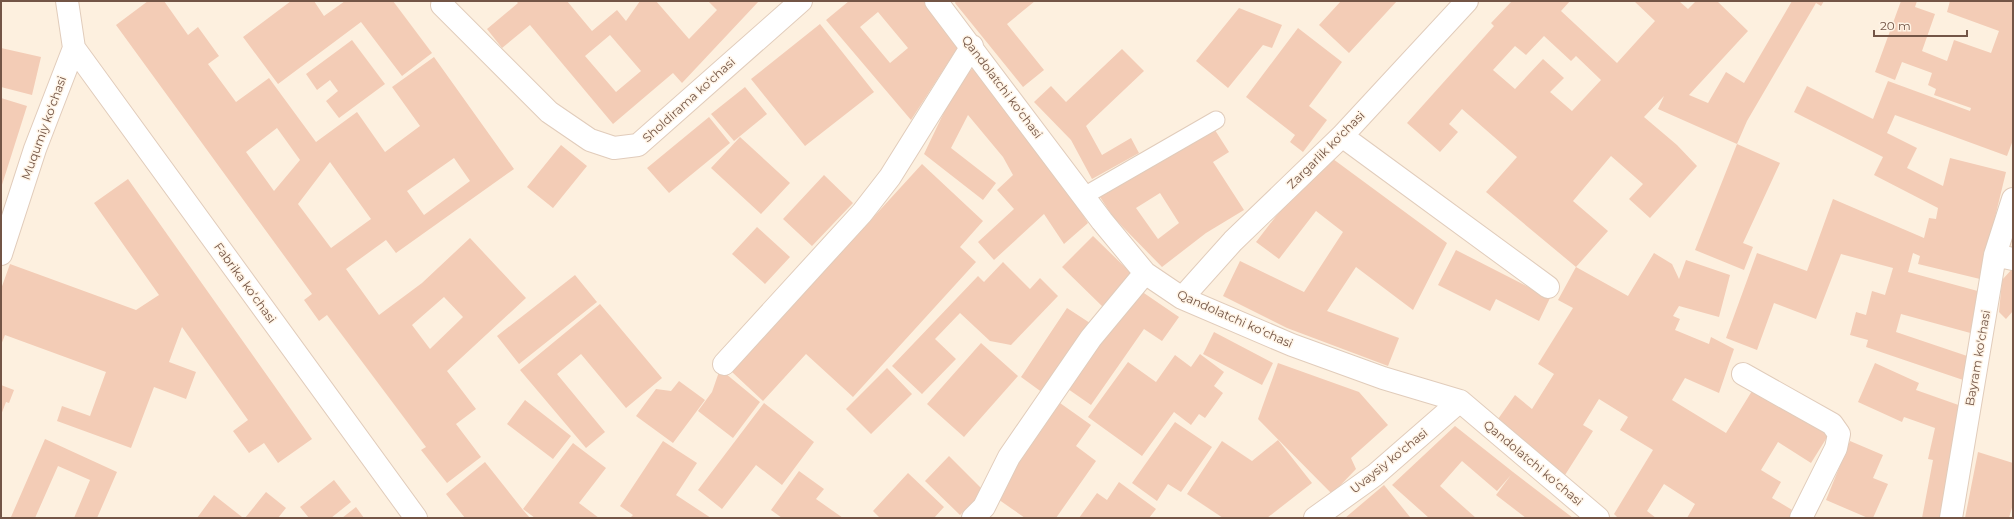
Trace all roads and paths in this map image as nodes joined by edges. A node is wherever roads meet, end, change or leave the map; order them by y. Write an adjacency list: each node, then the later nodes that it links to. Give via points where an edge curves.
1 (67, 1): 7 (street, Muqumiy koʻchasi)
2 (801, 1): 5 (street, Sholdirama ko‘chasi, via 638,145 614,148 590,140 549,112)
3 (936, 1): 6 (street, Qandolatchi koʻchasi)
4 (1467, 1): 9 (street, Zargarlik ko'chasi)
5 (442, 5)
6 (972, 46): 10 (street, Qandolatchi koʻchasi); 18 (street, via 890,177 862,213)
7 (74, 48): 12 (street, Muqumiy koʻchasi); 21 (street, Fabrika koʻchasi)
8 (1216, 120): 10 (lane)
9 (1342, 136): 16 (street); 17 (street, Zargarlik ko'chasi, via 1233,242)
10 (1084, 196): 15 (street, Qandolatchi koʻchasi)
11 (2013, 199): 14 (street, Bayram ko'chasi)
12 (8, 211): 13 (street, Muqumiy koʻchasi)
13 (1, 254)
14 (2004, 257): 26 (street, Bayram ko'chasi)
15 (1145, 273): 17 (street, Qandolatchi koʻchasi); 22 (street, via 1091,338 1009,457 984,507)
16 (1548, 287)
17 (1182, 298): 20 (street, Qandolatchi koʻchasi, via 1292,345 1383,378)
18 (724, 364)
19 (1743, 374): 25 (street, via 1832,424 1839,434 1836,448)
20 (1460, 401): 23 (street, Uvaysiy ko'chasi, via 1375,475); 24 (street, Qandolatchi koʻchasi)
21 (416, 518)
22 (973, 518)
23 (1315, 518)
24 (1598, 518)
25 (1801, 518)
26 (1951, 518)

